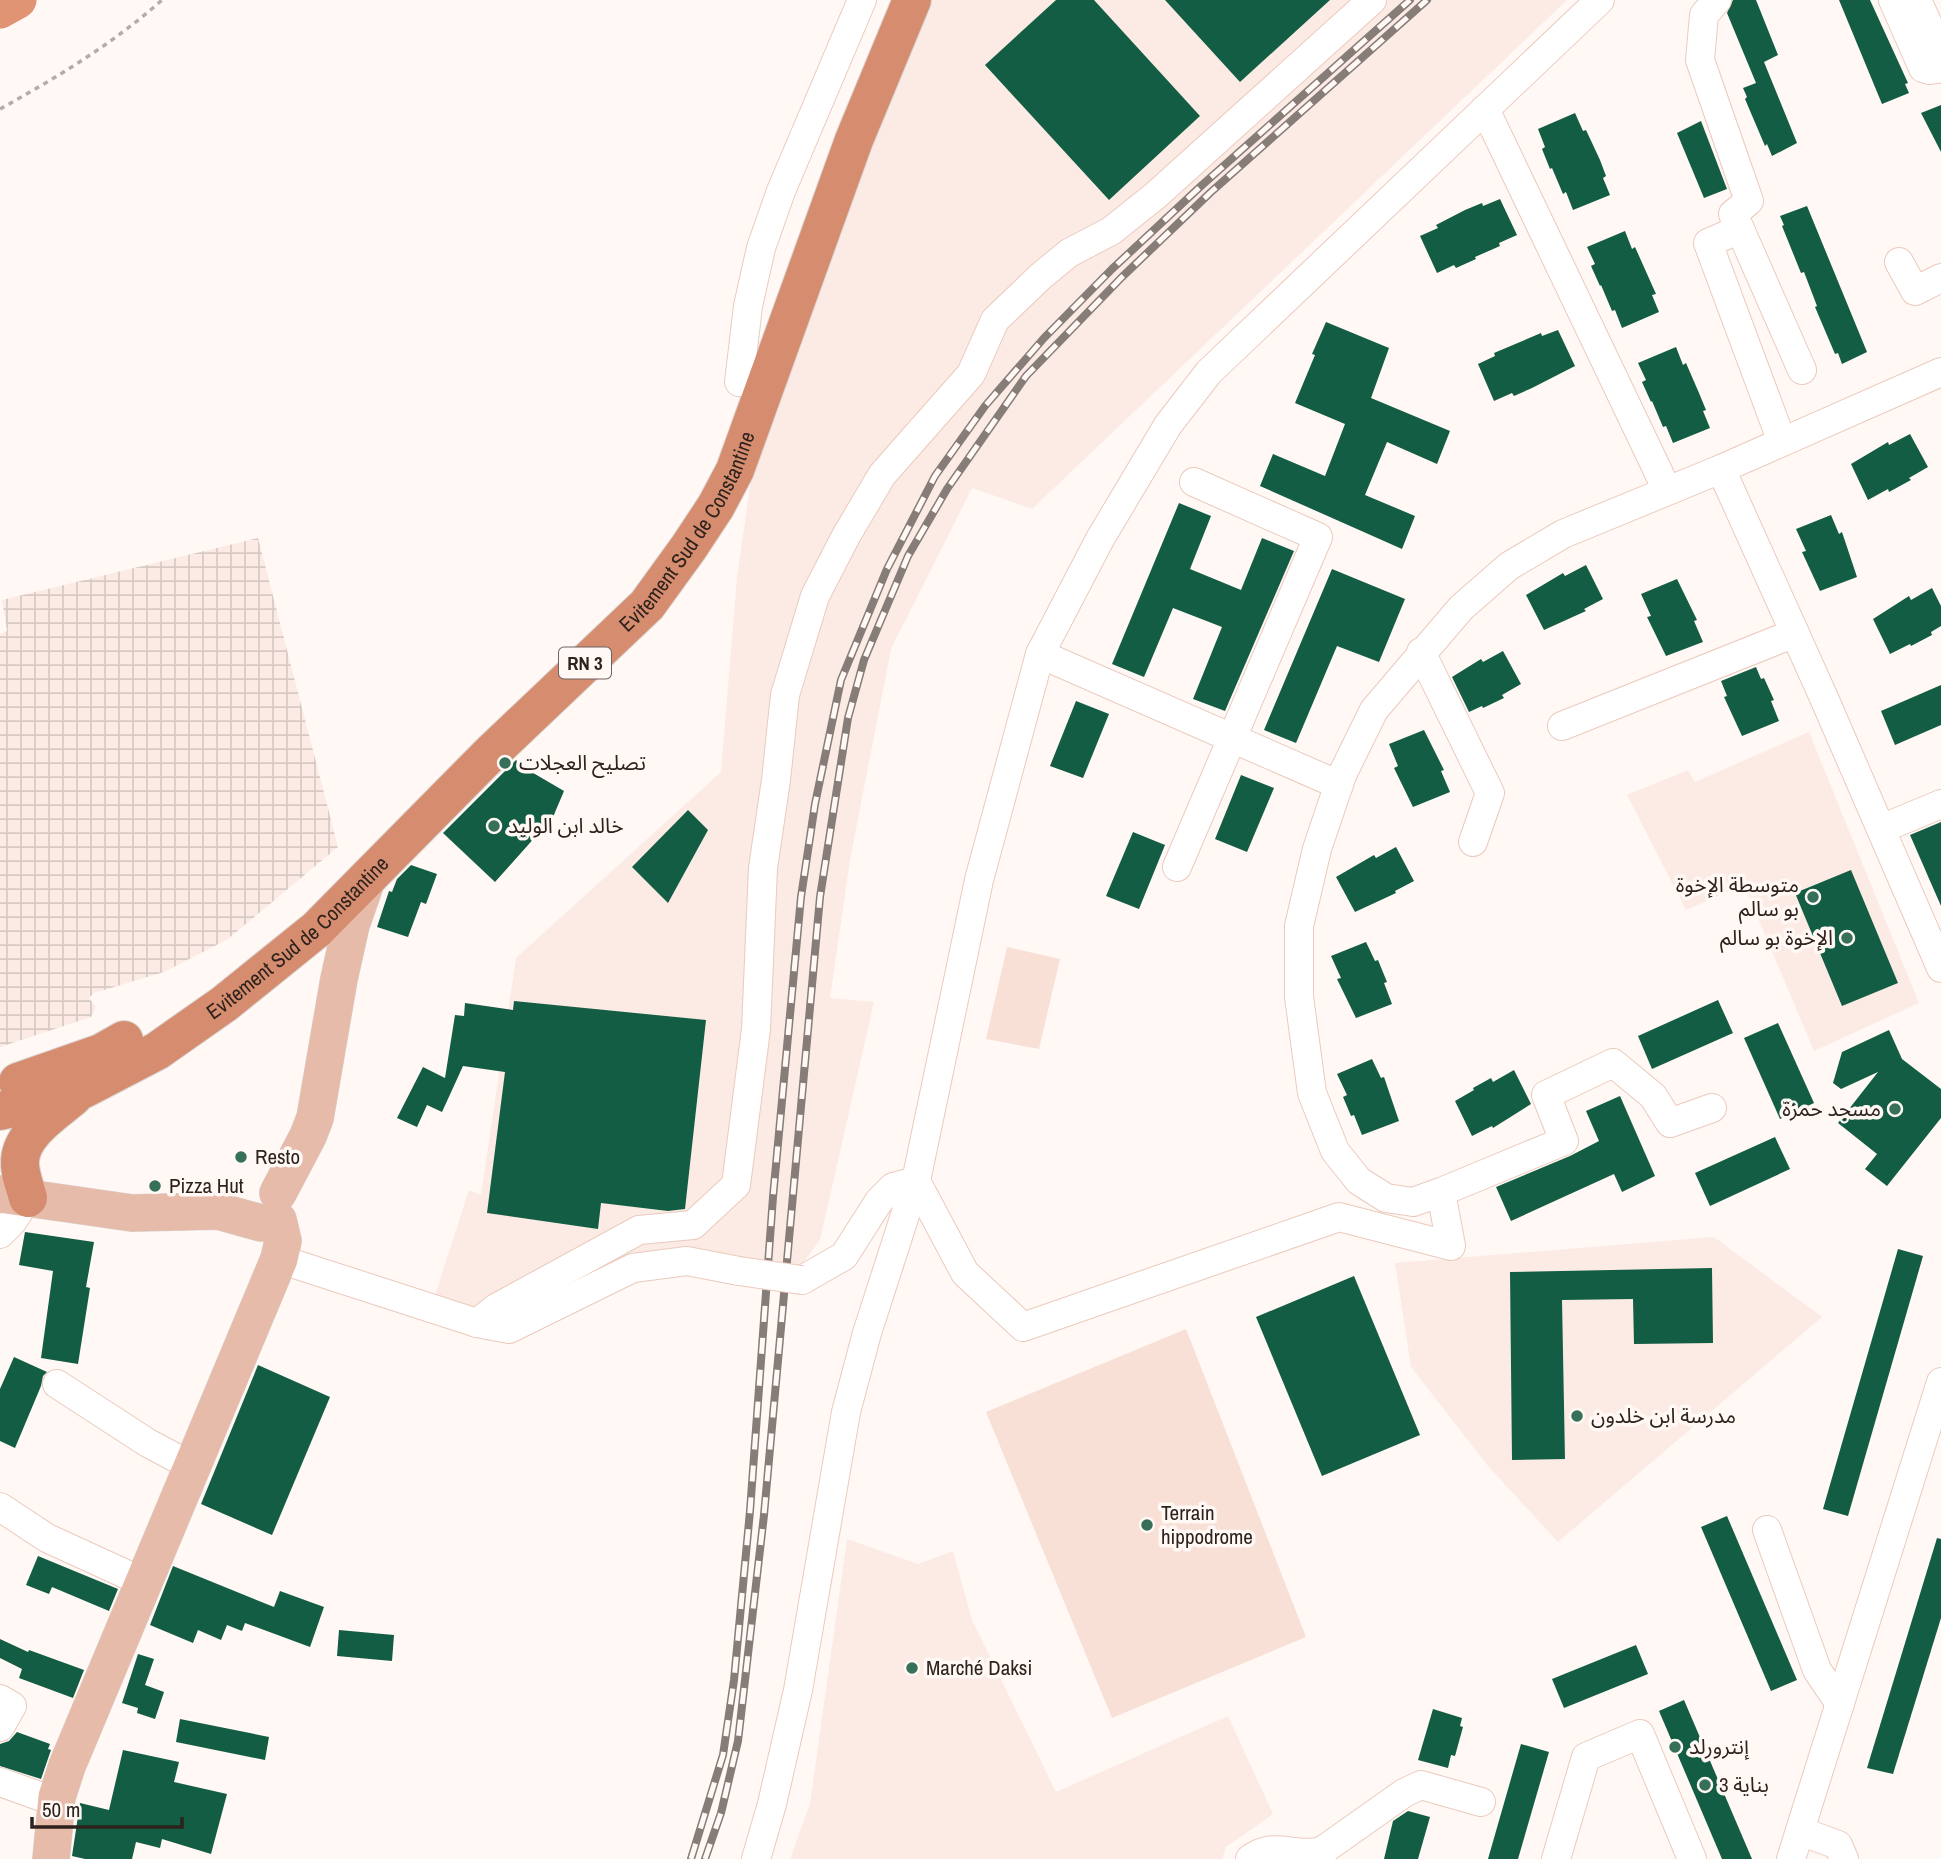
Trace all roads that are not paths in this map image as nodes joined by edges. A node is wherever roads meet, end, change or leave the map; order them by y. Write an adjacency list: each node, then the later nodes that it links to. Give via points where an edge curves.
1 (862, 0): 17 (street, via 761,248)
2 (894, 0): 17 (highway, Evitement Sud de Constantine / RN 3)
3 (912, 0): 32 (highway, Evitement Sud de Constantine / RN 3, via 854,140 735,470 716,506 647,605 489,755)
4 (1372, 0): 44 (street, via 1156,195 1111,231 1069,253 995,320 971,374 882,475 815,596 785,695 763,868 756,1029 736,1185 693,1225 639,1230 496,1308)
5 (1601, 0): 11 (street)
6 (1717, 0): 12 (street, via 1704,15 1700,60 1749,201 1733,214)
7 (1893, 0): 10 (street, via 1923,68 1937,69)
8 (1917, 0): 9 (street)
9 (1941, 53)
10 (1941, 64)
11 (1485, 109): 21 (street, via 1551,270); 24 (street, via 1209,372 1168,425 1100,539)
12 (1740, 229): 15 (street); 18 (street, via 1708,243)
13 (1899, 262): 14 (street, via 1915,291)
14 (1941, 278)
15 (1801, 370)
16 (1941, 372): 18 (street)
17 (739, 382): 34 (highway, Evitement Sud de Constantine / RN 3, via 718,455 702,490 663,545 604,614 449,758 358,855 285,923 172,1011 101,1053)
18 (1782, 442): 19 (street)
19 (1721, 469): 21 (street); 22 (street)
20 (1194, 482): 26 (street, via 1318,537)
21 (1667, 491): 23 (street, via 1563,534 1509,566 1461,608)
22 (1795, 633): 25 (street); 29 (street)
23 (1421, 652): 27 (street, via 1374,710); 30 (street, via 1490,793)
24 (1040, 654): 26 (street); 38 (street, via 979,880)
25 (1562, 726)
26 (1232, 738): 27 (street); 31 (street)
27 (1339, 785): 39 (street, via 1317,849 1299,926 1300,997 1312,1093 1335,1151 1359,1181 1386,1198 1413,1202)
28 (1941, 804): 29 (street)
29 (1881, 829): 33 (street)
30 (1473, 842)
31 (1177, 867)
32 (366, 882): 35 (highway, Evitement Sud de Constantine / RN 3, via 317,929 223,1004 157,1051); 41 (main road, via 339,979 315,1118)
33 (1941, 968)
34 (0, 1086)
35 (84, 1089): 37 (highway, Evitement Sud de Constantine / RN 3); 40 (highway, via 30,1135 20,1157 21,1174)
36 (1712, 1108): 39 (street, via 1670,1123 1653,1096 1614,1063 1546,1095 1564,1141)
37 (0, 1111)
38 (916, 1181): 39 (street, via 965,1273 1023,1326 1339,1217 1451,1246); 44 (street, bridge, via 893,1187 878,1201 844,1256 802,1280 687,1261 633,1268 509,1329); 59 (street, via 846,1412 799,1690)
39 (1441, 1192)
40 (14, 1196): 41 (main road, via 132,1213); 42 (street, via 12,1222)
41 (268, 1207): 43 (main road, via 283,1241)
42 (0, 1234)
43 (279, 1259): 44 (street); 47 (main road)
44 (477, 1323)
45 (1941, 1382): 52 (street)
46 (57, 1384): 47 (street)
47 (193, 1467): 50 (main road)
48 (0, 1507): 50 (street, via 47,1538)
49 (1767, 1530): 52 (street, via 1817,1670)
50 (143, 1582): 55 (main road, via 66,1766)
51 (0, 1699): 53 (street, via 12,1706)
52 (1840, 1704): 57 (street)
53 (0, 1727)
54 (0, 1782): 55 (street)
55 (57, 1802): 58 (main road)
56 (1481, 1802): 60 (street, via 1421,1785 1322,1851 1311,1855 1268,1849)
57 (1800, 1831): 63 (street); 64 (street, via 1838,1845)
58 (51, 1859)
59 (757, 1859)
60 (1251, 1859)
61 (1556, 1859): 62 (street, via 1586,1757 1640,1734)
62 (1692, 1859)
63 (1791, 1859)
64 (1844, 1859)

